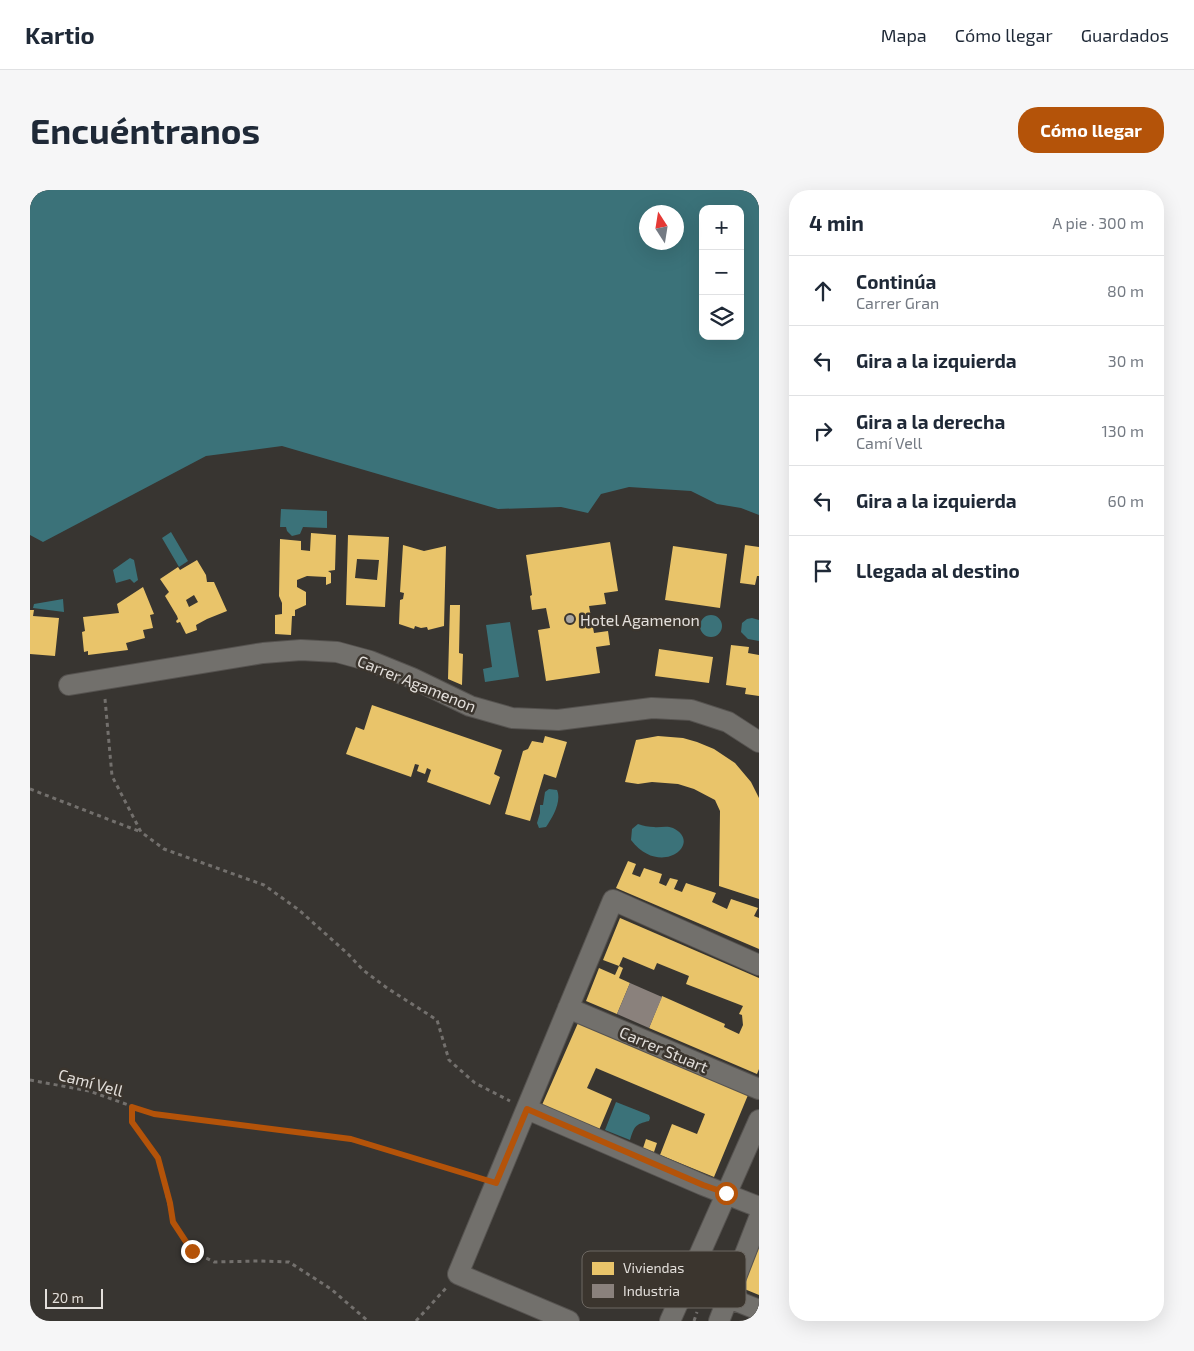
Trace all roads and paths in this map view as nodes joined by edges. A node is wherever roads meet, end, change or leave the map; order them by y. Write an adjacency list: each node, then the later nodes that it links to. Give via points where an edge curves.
1 (103, 679): 2 (street, Carrer Agamenon); 3 (street, Carrer Agamenon, via 263,653 337,652 370,660 470,706 512,718 558,720 652,708 691,710 728,722); 5 (path, via 112,776)
2 (69, 685)
3 (759, 742)
4 (30, 789): 5 (path)
5 (141, 832): 11 (path, via 164,849 264,885 299,910 363,970 437,1020 450,1060 475,1083)
6 (759, 965): 7 (street, via 613,900)
7 (568, 1008): 9 (street, Carrer Stuart); 11 (street)
8 (30, 1080): 10 (path, Camí Vell, via 89,1091)
9 (759, 1089)
10 (132, 1107): 13 (path, Camí Vell, via 154,1114 351,1139); 24 (path, via 132,1122 158,1158 173,1222 192,1251 214,1262 289,1262 331,1289)
11 (527, 1109): 13 (street); 14 (street)
12 (759, 1120): 14 (street)
13 (496, 1183): 19 (street)
14 (726, 1193): 15 (street); 17 (street)
15 (759, 1207)
16 (759, 1218): 18 (street)
17 (701, 1251)
18 (746, 1253)
19 (458, 1274): 25 (path); 26 (street)
20 (746, 1305): 23 (street)
21 (676, 1308): 27 (street)
22 (725, 1308): 28 (street)
23 (759, 1310)
24 (368, 1321)
25 (416, 1321)
26 (569, 1321)
27 (670, 1321)
28 (719, 1321)

